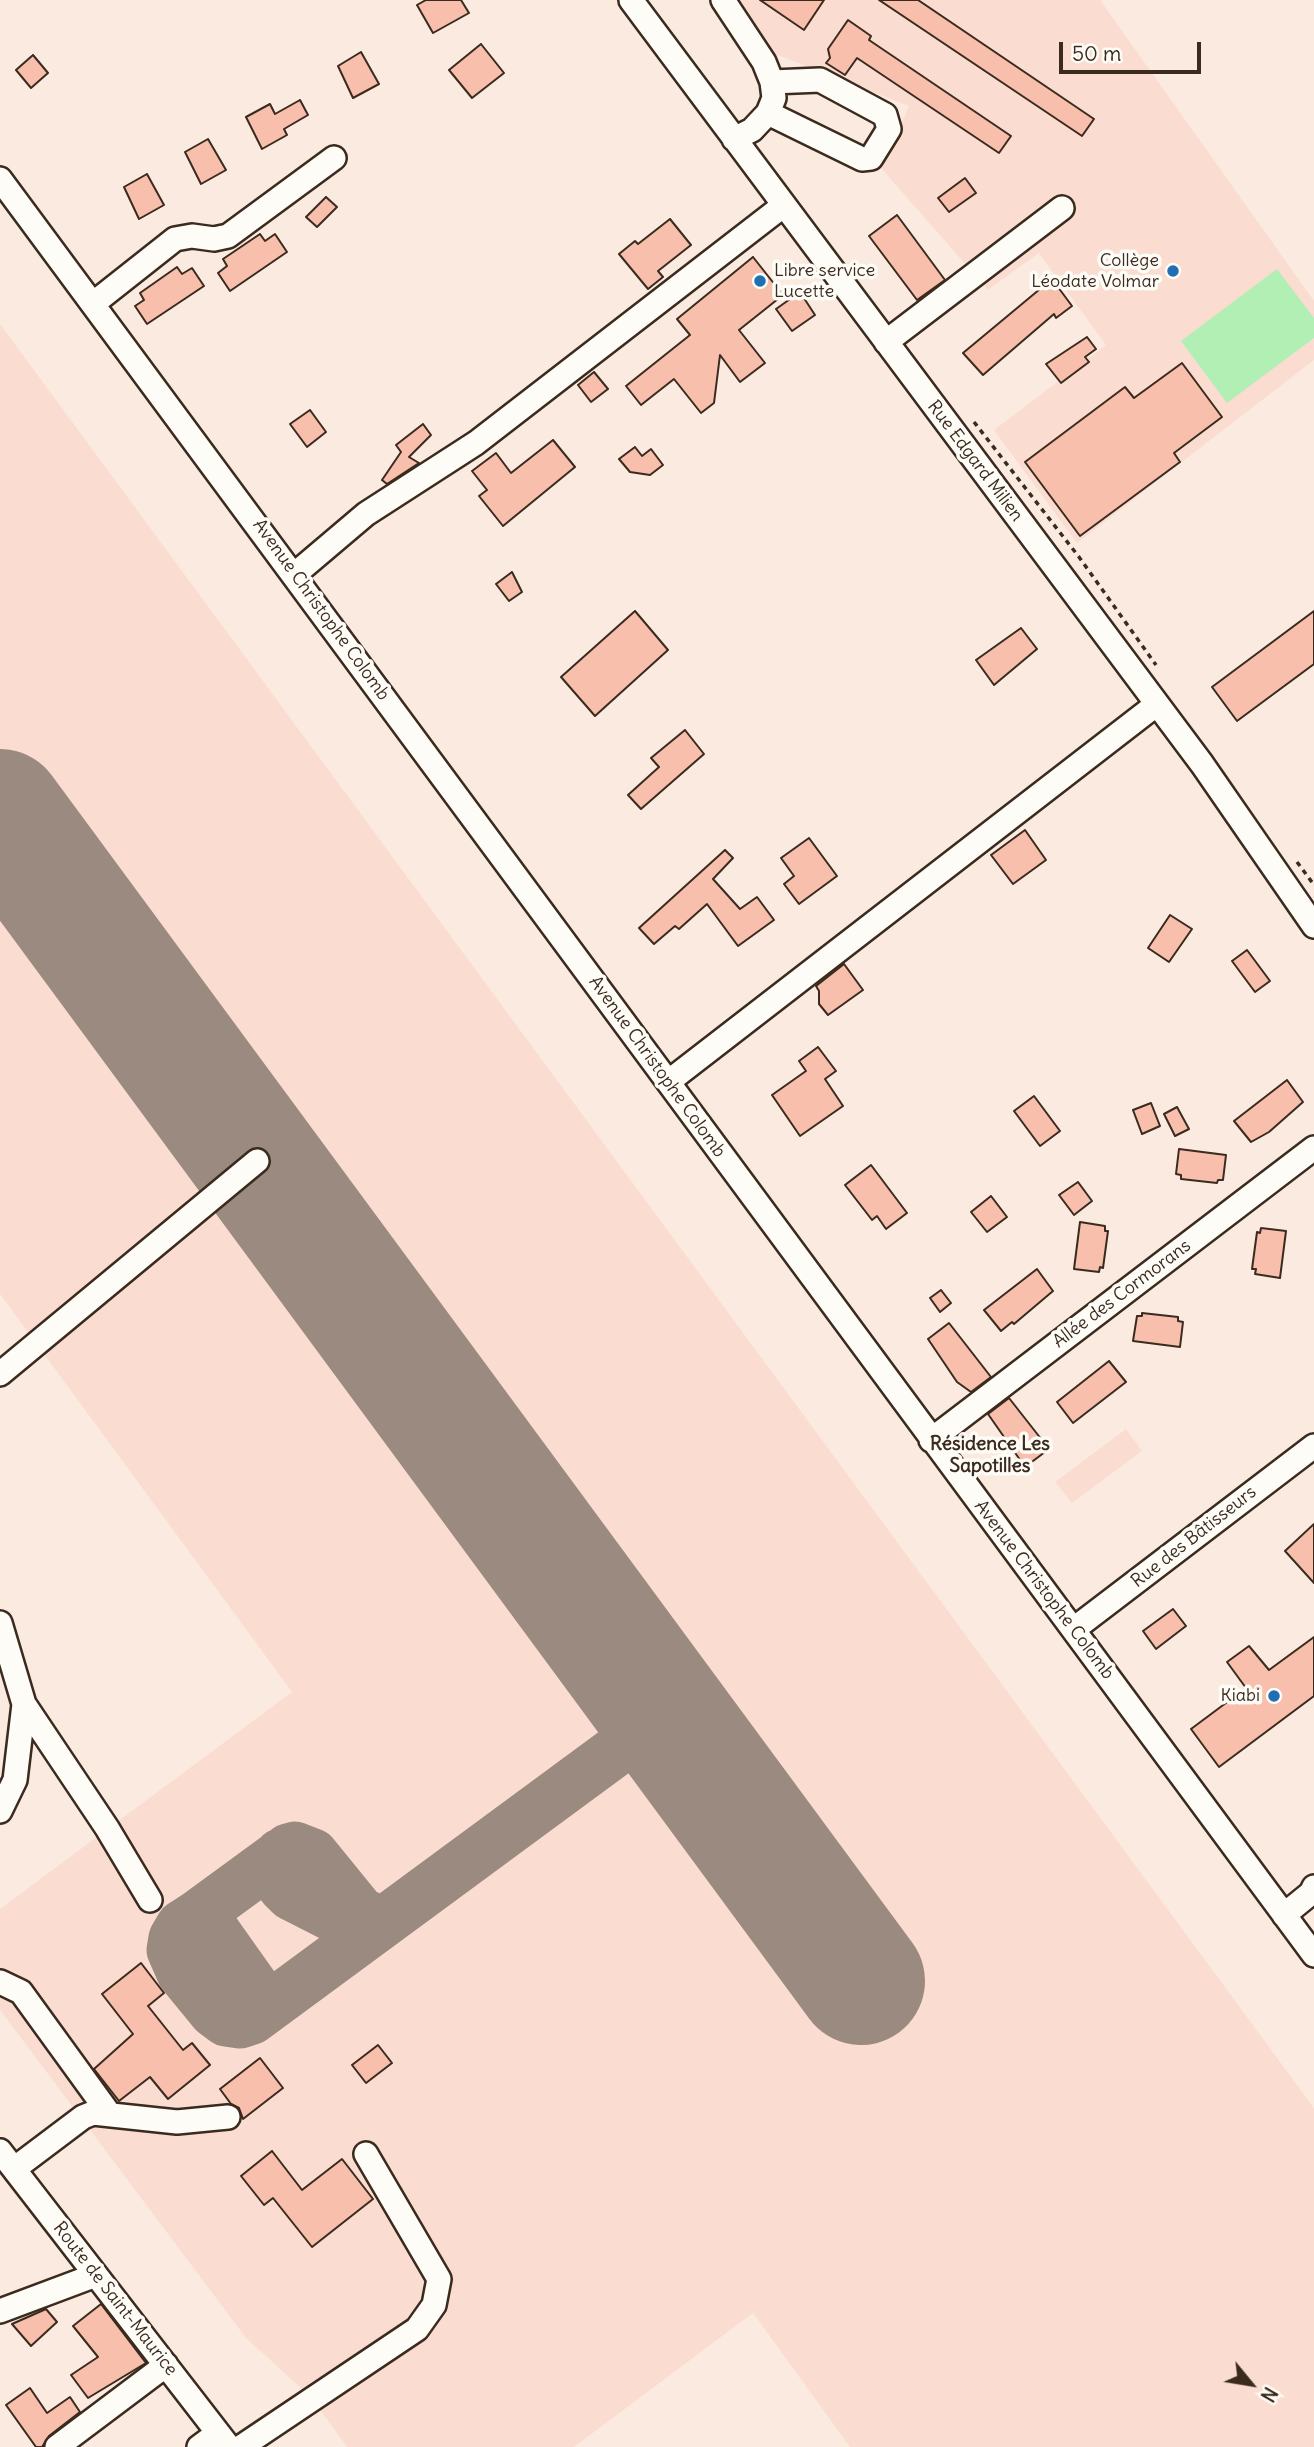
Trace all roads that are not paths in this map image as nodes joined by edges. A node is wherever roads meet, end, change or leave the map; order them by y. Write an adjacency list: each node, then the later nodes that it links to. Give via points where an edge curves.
1 (631, 0): 5 (street, Rue Edgard Milien)
2 (723, 0): 3 (street)
3 (772, 82): 4 (street, via 774,98); 4 (street, via 820,80 885,116 889,130 870,158 862,159)
4 (768, 113): 5 (street)
5 (734, 139): 8 (street, Rue Edgard Milien)
6 (334, 158): 10 (street, via 229,236 174,239)
7 (0, 178): 10 (street, Avenue Christophe Colomb)
8 (783, 205): 11 (street, Rue Edgard Milien); 12 (street, via 476,443 366,514)
9 (1062, 208): 11 (street)
10 (94, 303): 12 (street, Avenue Christophe Colomb)
11 (886, 342): 13 (street, Rue Edgard Milien)
12 (294, 575): 15 (street, Avenue Christophe Colomb)
13 (1157, 704): 14 (street, Rue Edgard Milien); 15 (street)
14 (1314, 926)
15 (668, 1082): 19 (street, Avenue Christophe Colomb)
16 (1314, 1148): 19 (street, Allée des Cormorans)
17 (257, 1161): 18 (street)
18 (0, 1374)
19 (931, 1440): 22 (street, Avenue Christophe Colomb)
20 (1314, 1446): 22 (street, Rue des Bâtisseurs)
21 (0, 1623): 23 (street)
22 (1074, 1629): 27 (street, Avenue Christophe Colomb)
23 (24, 1704): 24 (street, via 15,1780); 26 (street)
24 (0, 1811)
25 (1314, 1886): 27 (street)
26 (150, 1900)
27 (1284, 1914): 28 (street, Avenue Christophe Colomb)
28 (1314, 1955)
29 (0, 1982): 30 (street, via 21,1992)
30 (108, 2112): 31 (street, via 177,2122); 33 (street, via 82,2117)
31 (228, 2117)
32 (366, 2154): 40 (street, via 439,2279 433,2305 416,2329)
33 (7, 2160): 34 (street, Route de Saint-Maurice)
34 (96, 2275): 35 (street); 36 (street, Route de Saint-Maurice)
35 (0, 2311)
36 (166, 2365): 37 (street, Route de Saint-Maurice); 38 (street)
37 (223, 2440): 39 (street)
38 (57, 2447)
39 (199, 2447)
40 (241, 2447)

